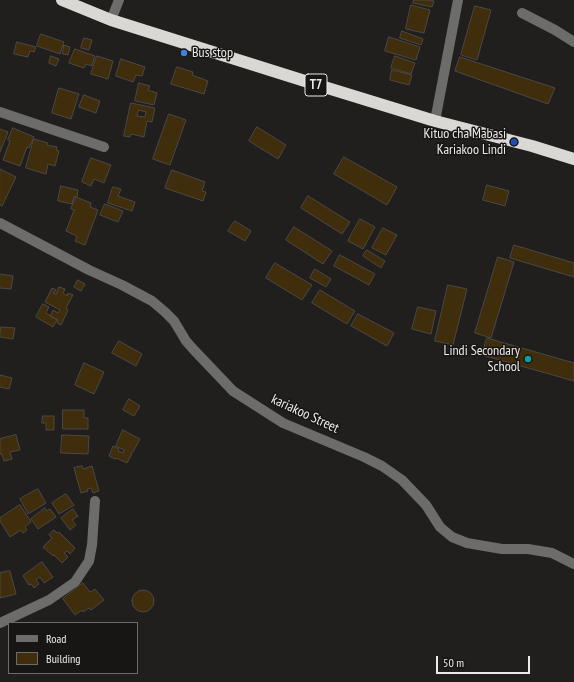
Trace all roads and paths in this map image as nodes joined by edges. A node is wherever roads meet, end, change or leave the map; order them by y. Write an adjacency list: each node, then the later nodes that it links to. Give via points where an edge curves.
1 (62, 0): 5 (highway, T7)
2 (119, 0): 5 (street)
3 (458, 0): 8 (street)
4 (522, 13): 6 (street)
5 (111, 20): 8 (highway, T7)
6 (574, 42)
7 (0, 112): 9 (street)
8 (435, 121): 10 (highway, T7)
9 (104, 147)
10 (574, 159)
11 (0, 223): 13 (street, kariakoo Street, via 152,301 170,316 186,341 233,391 283,423 382,466 402,480 426,505 440,527 452,537 466,543 502,549 528,549 552,553)
12 (95, 501): 14 (street, via 89,561 75,582 49,600)
13 (574, 564)
14 (0, 623)

